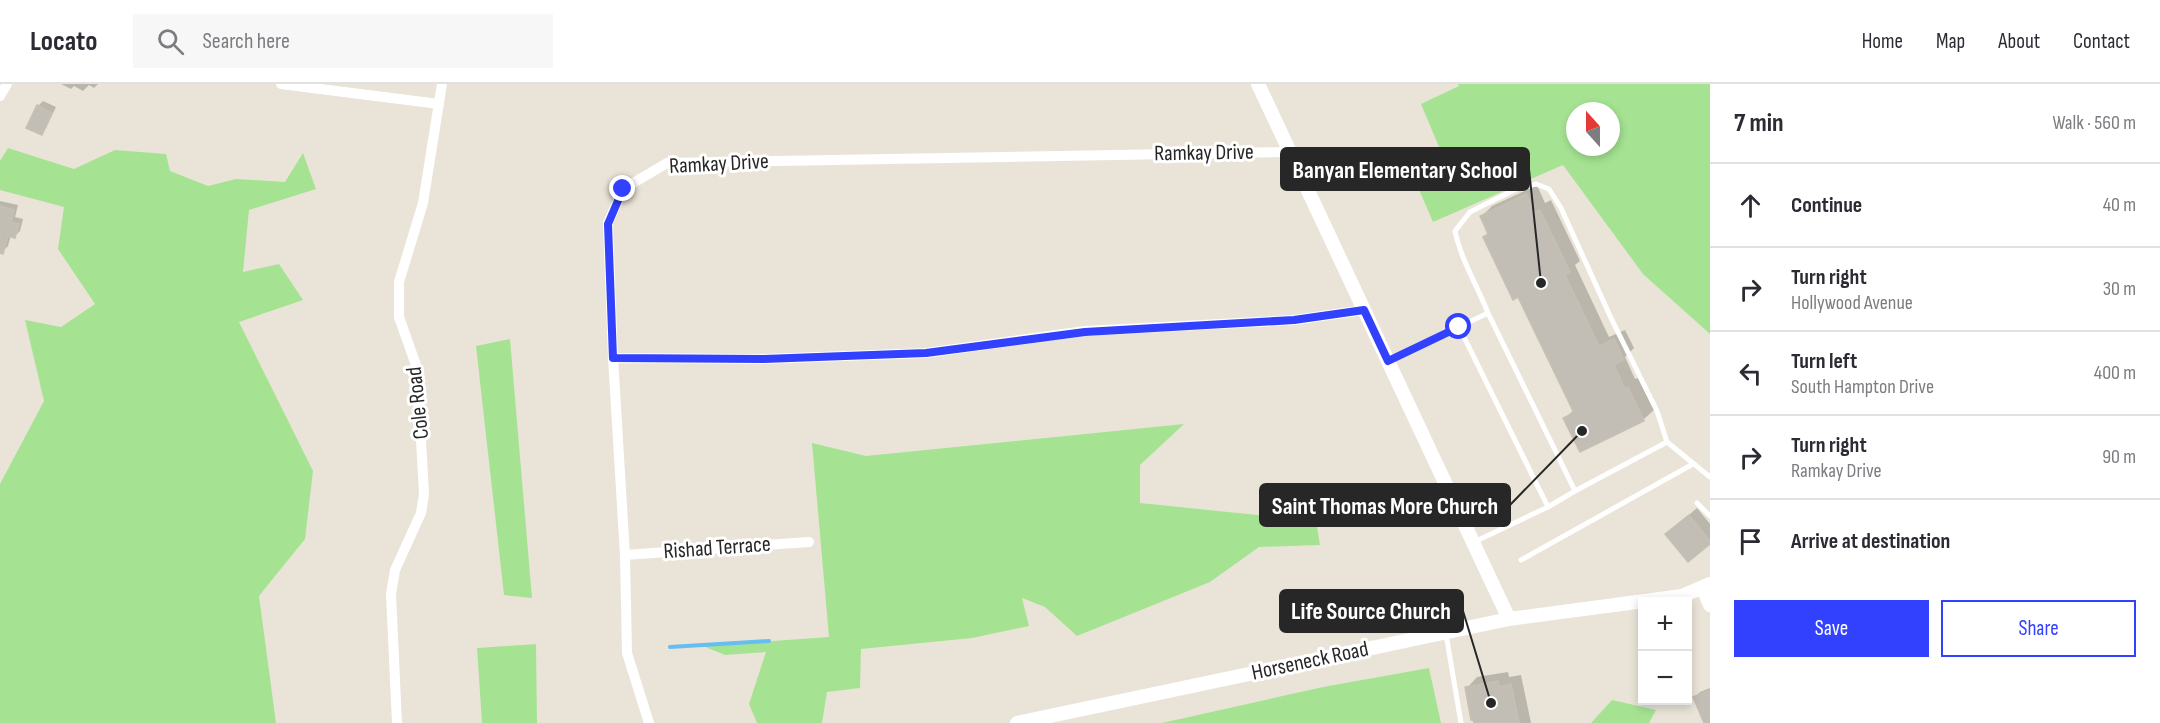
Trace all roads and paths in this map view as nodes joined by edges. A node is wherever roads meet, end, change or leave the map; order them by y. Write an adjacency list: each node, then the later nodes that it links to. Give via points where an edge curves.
1 (7, 84): 5 (street)
2 (281, 84): 6 (street)
3 (442, 84): 6 (street, Cole Road)
4 (1257, 84): 7 (street)
5 (0, 96)
6 (439, 104): 28 (street, Cole Road, via 423,203 398,295 399,317 417,368 424,494 421,513 395,570 391,594)
7 (1290, 152): 8 (street); 11 (street, Ramkay Drive, via 667,163 623,189 608,224)
8 (1364, 310): 11 (street, via 1294,320 1085,332 926,353 764,359); 12 (street)
9 (1488, 313): 10 (lane); 13 (lane, via 1460,252 1455,231 1470,212 1516,189 1536,184 1549,189 1657,411); 16 (lane)
10 (1459, 327): 12 (lane); 18 (lane)
11 (613, 358): 22 (street, Ramkay Drive)
12 (1388, 361): 21 (street)
13 (1667, 442): 14 (lane); 16 (lane)
14 (1693, 464): 15 (lane); 23 (lane)
15 (1710, 477)
16 (1575, 491): 18 (lane)
17 (1697, 503): 19 (lane)
18 (1548, 507): 21 (lane)
19 (1710, 516)
20 (809, 542): 22 (street, Rishad Terrace)
21 (1473, 542): 26 (street)
22 (625, 555): 29 (street, Ramkay Drive, via 627,653)
23 (1521, 560)
24 (1706, 586): 25 (street); 26 (street, Horseneck Road, via 1682,596)
25 (1710, 605)
26 (1509, 619): 27 (street, Horseneck Road)
27 (1446, 632): 30 (street, Horseneck Road); 31 (lane)
28 (398, 723)
29 (649, 723)
30 (1017, 723)
31 (1461, 723)

